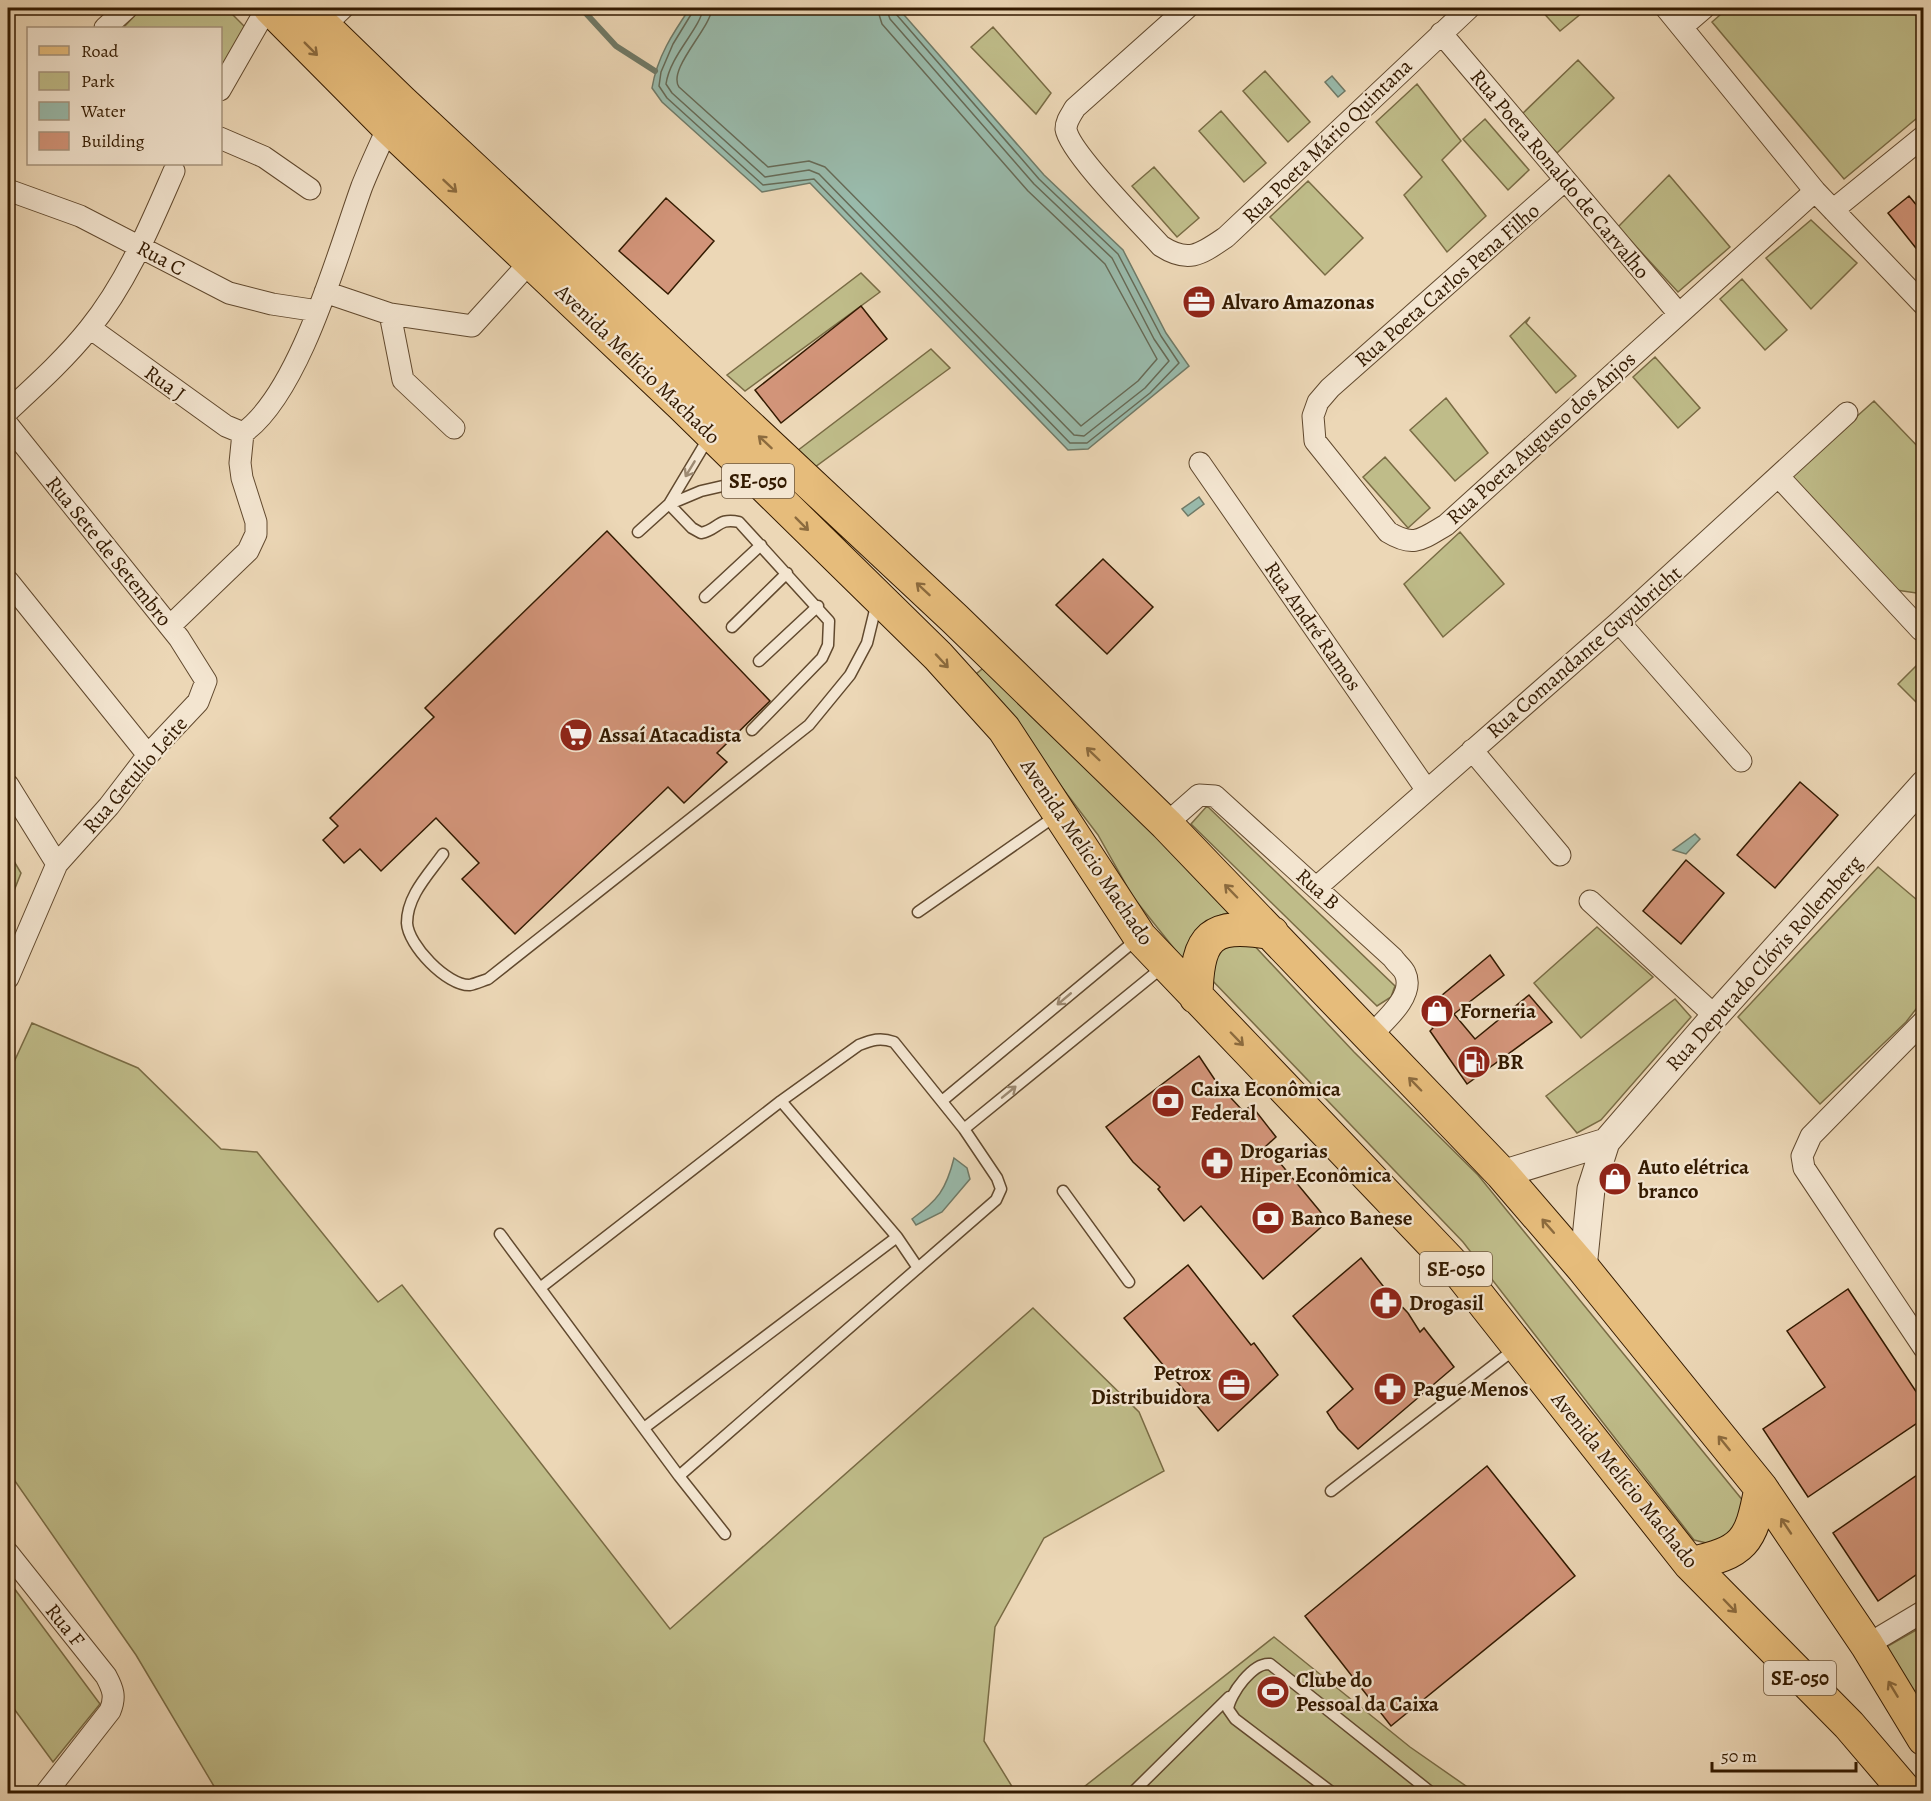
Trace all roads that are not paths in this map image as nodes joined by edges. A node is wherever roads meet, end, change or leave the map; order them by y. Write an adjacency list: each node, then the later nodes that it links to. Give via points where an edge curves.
1 (127, 8): 8 (street)
2 (268, 8): 11 (street); 12 (main road, Avenida Melício Machado / SE-050, one-way to 12)
3 (1187, 8): 10 (street, Rua Poeta Mário Quintana, via 1075,108 1066,130 1084,159 1161,246 1175,255 1188,257 1226,237)
4 (1469, 8): 10 (street, Rua Poeta Mário Quintana)
5 (1666, 8): 9 (street)
6 (1704, 8): 9 (street)
7 (324, 14): 60 (main road, Avenida Melício Machado / SE-050, one-way to 7, via 955,619 401,101)
8 (106, 27)
9 (1682, 27): 19 (street)
10 (1441, 33): 16 (street, Rua Poeta Ronaldo de Carvalho)
11 (222, 87)
12 (388, 127): 22 (main road, Avenida Melício Machado / SE-050, one-way to 22); 23 (street, via 363,184)
13 (1923, 136): 20 (street)
14 (222, 139): 17 (street, via 264,157)
15 (170, 166): 21 (street)
16 (1564, 182): 26 (street, Rua Poeta Ronaldo de Carvalho); 28 (street, Rua Poeta Carlos Pena Filho)
17 (310, 189)
18 (8, 190): 21 (street, Rua C, via 81,216)
19 (1815, 191): 20 (street); 26 (street, Rua Poeta Augusto dos Anjos)
20 (1833, 210): 24 (street)
21 (141, 248): 23 (street, Rua C, via 229,293 272,304); 27 (street)
22 (530, 262): 25 (street, Rua C, via 472,326); 34 (main road, Avenida Melício Machado / SE-050)
23 (322, 302): 25 (street, Rua C); 33 (street, via 289,375 254,426)
24 (1923, 305)
25 (390, 314): 32 (street, via 403,380)
26 (1679, 314): 28 (street, Rua Poeta Augusto dos Anjos, via 1446,525 1410,542 1388,532 1316,441 1313,416)
27 (90, 328): 29 (street); 33 (street, Rua J, via 226,426)
28 (1330, 388)
29 (8, 411)
30 (1847, 413): 36 (street, Rua Comandante Guyubricht)
31 (8, 425): 47 (street, Rua Sete de Setembro)
32 (454, 428)
33 (243, 433): 47 (street, via 240,463 256,534 248,551)
34 (711, 434): 37 (main road, Avenida Melício Machado / SE-050); 38 (lane, one-way to 38)
35 (1200, 464): 58 (street, Rua André Ramos)
36 (1779, 477): 46 (street, Rua Comandante Guyubricht); 49 (street)
37 (757, 479): 38 (lane, via 729,483); 44 (main road, Avenida Melício Machado / SE-050, one-way to 44)
38 (669, 504): 39 (lane); 40 (lane, via 698,531 707,532 720,522 739,522)
39 (638, 532)
40 (761, 545): 41 (lane); 43 (lane)
41 (787, 573): 45 (lane); 48 (lane)
42 (8, 581): 54 (street)
43 (705, 597)
44 (878, 598): 59 (main road, Avenida Melício Machado / SE-050, one-way to 59, via 938,656 1004,729); 61 (lane, via 867,643 854,667 809,725 488,979 468,985 445,976 417,948 407,924 412,898)
45 (818, 606): 50 (lane); 52 (lane, via 826,614 830,632 822,658)
46 (1619, 622): 53 (street, Rua Comandante Guyubricht); 55 (street)
47 (170, 626): 51 (street, Rua Sete de Setembro)
48 (732, 627)
49 (1921, 630)
50 (759, 661)
51 (206, 681): 54 (street, Rua Getulio Leite, via 198,702)
52 (752, 730)
53 (1472, 750): 58 (street, Rua Comandante Guyubricht); 62 (street)
54 (148, 755): 63 (street, Rua Getulio Leite)
55 (1740, 761)
56 (1923, 784): 72 (street, Rua Deputado Clóvis Rollemberg)
57 (8, 785): 63 (street)
58 (1426, 789): 64 (street, Rua Comandante Guyubricht)
59 (1060, 813): 66 (lane); 68 (main road, Avenida Melício Machado / SE-050)
60 (1166, 824): 64 (street, Rua B, via 1199,795 1215,796); 67 (main road, Avenida Melício Machado / SE-050, one-way to 60)
61 (443, 854)
62 (1560, 855)
63 (57, 864): 70 (street)
64 (1317, 887): 74 (street, Rua B, via 1405,973 1408,986 1403,998)
65 (1590, 901): 72 (street)
66 (918, 912)
67 (1272, 933): 71 (main road, via 1229,928 1214,935 1204,946 1196,967); 74 (main road, Avenida Melício Machado / SE-050)
68 (1140, 936): 69 (main road, Avenida Melício Machado / SE-050); 76 (lane, one-way to 76)
69 (1166, 965): 71 (main road, Avenida Melício Machado / SE-050); 77 (lane, one-way to 69)
70 (8, 978)
71 (1196, 997): 87 (main road, Avenida Melício Machado / SE-050, one-way to 87, via 1456,1269)
72 (1715, 1016): 78 (street, Rua Deputado Clóvis Rollemberg)
73 (1923, 1021): 88 (street, via 1811,1136 1802,1156 1804,1168)
74 (1369, 1037): 79 (main road, Avenida Melício Machado / SE-050, one-way to 74)
75 (781, 1101): 76 (lane, via 859,1045 883,1039 894,1042); 82 (lane); 86 (lane)
76 (942, 1101): 77 (lane)
77 (964, 1129): 83 (lane, via 1001,1189 996,1200)
78 (1606, 1142): 79 (street); 84 (street, Rua Deputado Clóvis Rollemberg, via 1591,1189)
79 (1502, 1174): 84 (main road, Avenida Melício Machado / SE-050, one-way to 79)
80 (1063, 1191): 85 (lane)
81 (500, 1234): 86 (lane)
82 (897, 1237): 83 (lane); 89 (lane)
83 (918, 1268): 90 (lane)
84 (1583, 1268): 91 (main road, Avenida Melício Machado / SE-050, one-way to 84)
85 (1130, 1282)
86 (540, 1288): 89 (lane)
87 (1518, 1346): 92 (lane); 95 (main road, Avenida Melício Machado / SE-050)
88 (1923, 1348)
89 (644, 1428): 90 (lane)
90 (679, 1476): 93 (lane)
91 (1761, 1488): 95 (main road, via 1755,1520 1743,1544 1722,1556); 97 (main road, Avenida Melício Machado / SE-050, one-way to 91)
92 (1331, 1491)
93 (725, 1534)
94 (8, 1554): 100 (street, Rua F, via 113,1689 110,1711)
95 (1690, 1564): 104 (main road, Avenida Melício Machado / SE-050, one-way to 104, via 1849,1725)
96 (1923, 1611): 97 (street)
97 (1867, 1645): 99 (main road, Avenida Melício Machado / SE-050, one-way to 97)
98 (1230, 1697): 101 (lane); 102 (lane, via 1228,1709 1235,1719); 103 (lane, via 1257,1668 1270,1664)
99 (1923, 1739)
100 (45, 1794)
101 (1131, 1794)
102 (1334, 1794)
103 (1432, 1794)
104 (1908, 1794)

